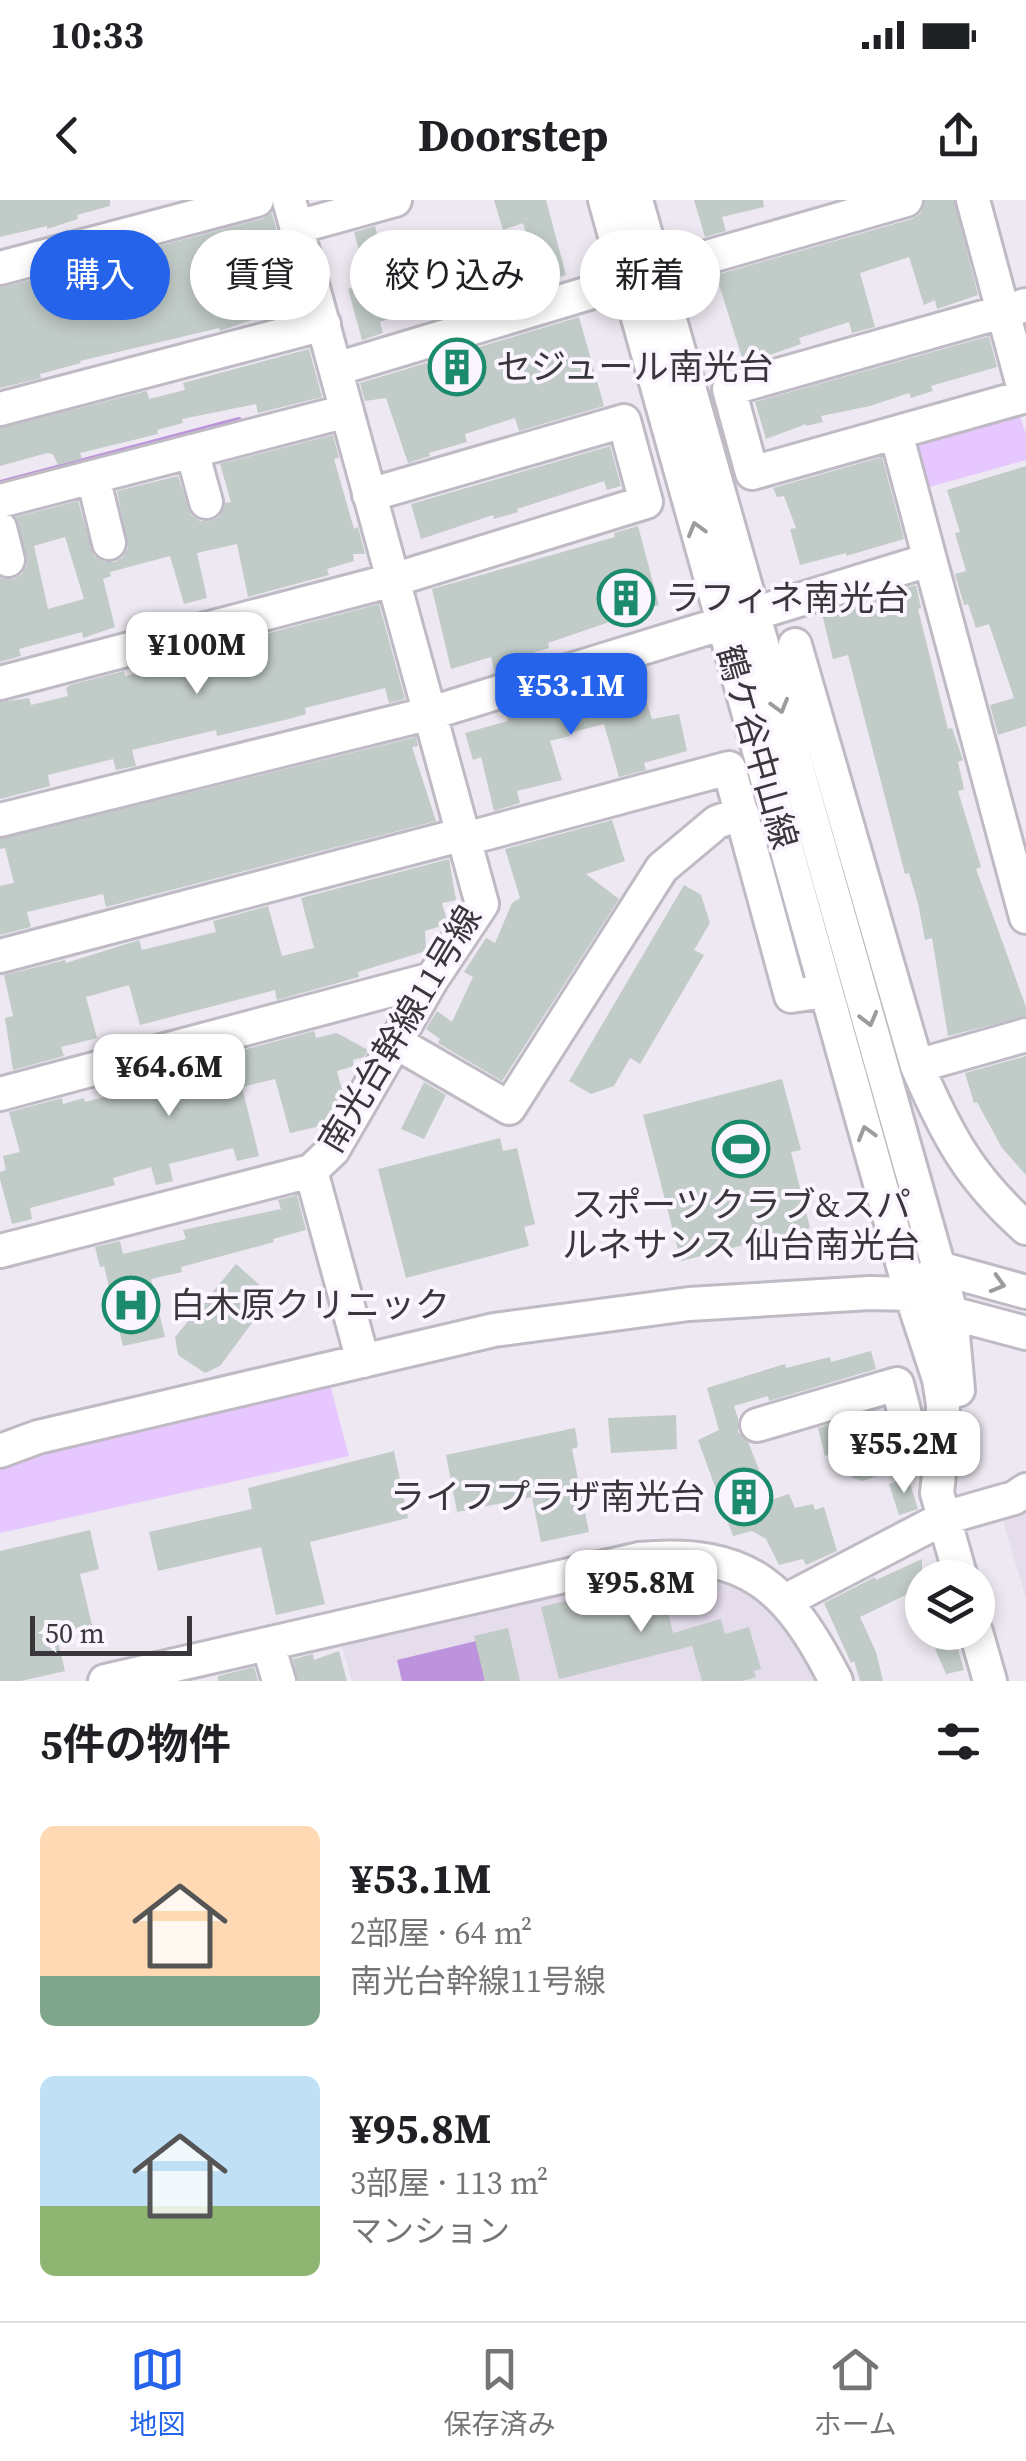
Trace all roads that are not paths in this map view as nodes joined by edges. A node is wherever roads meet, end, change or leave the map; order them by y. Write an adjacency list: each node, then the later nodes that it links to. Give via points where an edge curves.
1 (257, 200): 9 (street)
2 (395, 200): 7 (street)
3 (605, 200): 26 (street, 鶴ケ谷中山線, one-way to 3)
4 (636, 200): 26 (street)
5 (906, 200): 8 (street)
6 (972, 200): 11 (street)
7 (293, 214): 12 (street, 南光台幹線11号線)
8 (720, 253)
9 (0, 268)
10 (580, 295): 13 (street)
11 (1014, 308): 14 (street); 17 (street, via 729,390 752,473)
12 (324, 324): 13 (street, 南光台幹線11号線); 15 (street)
13 (336, 369): 16 (street, 南光台幹線11号線)
14 (1024, 389): 17 (street)
15 (0, 410)
16 (347, 411): 18 (street); 20 (street, 南光台幹線11号線)
17 (896, 433): 24 (street)
18 (192, 451): 19 (street); 22 (street)
19 (93, 477): 21 (street); 23 (street)
20 (369, 496): 25 (street, 南光台幹線11号線); 25 (street, via 624,422 646,502)
21 (0, 501)
22 (206, 502)
23 (109, 542)
24 (929, 560): 26 (street); 33 (street)
25 (390, 570): 28 (street); 29 (street, 南光台幹線11号線)
26 (737, 618): 29 (street); 36 (street, 鶴ケ谷中山線); 44 (street, one-way to 44)
27 (795, 645): 39 (street)
28 (0, 683)
29 (431, 713): 31 (street); 32 (street, 南光台幹線11号線)
30 (742, 814): 32 (street, via 729,768); 36 (street, via 790,996); 38 (street, via 717,822 662,868 509,1108)
31 (0, 820)
32 (464, 836): 34 (street); 35 (street, 南光台幹線11号線, via 482,904)
33 (1026, 917)
34 (0, 956)
35 (432, 979): 38 (street, 南光台幹線11号線); 40 (street)
36 (825, 991): 46 (street, 鶴ケ谷中山線, one-way to 36)
37 (1026, 1035): 39 (street)
38 (396, 1043): 41 (street, 南光台幹線11号線, via 334,1150)
39 (917, 1066): 42 (street, via 954,1145)
40 (0, 1094)
41 (311, 1171): 43 (street, 南光台幹線11号線); 49 (street)
42 (1026, 1228)
43 (1, 1248)
44 (939, 1268): 45 (street, one-way to 45); 46 (street); 47 (street)
45 (1026, 1292)
46 (911, 1294): 47 (street); 49 (street, via 689,1304 494,1330); 51 (street, 鶴ケ谷中山線, via 940,1379)
47 (952, 1313): 48 (street); 51 (street, via 960,1404)
48 (1026, 1333)
49 (363, 1361): 52 (street)
50 (757, 1424): 51 (street, via 897,1384 912,1445)
51 (950, 1444): 54 (street, via 937,1493)
52 (0, 1450)
53 (1026, 1490): 54 (street)
54 (944, 1518): 55 (street); 56 (street)
55 (956, 1560)
56 (786, 1601): 57 (street, via 723,1561 681,1555); 61 (street)
57 (268, 1644): 59 (street); 60 (street)
58 (981, 1650): 62 (street)
59 (105, 1681)
60 (279, 1681)
61 (836, 1681)
62 (990, 1681)

